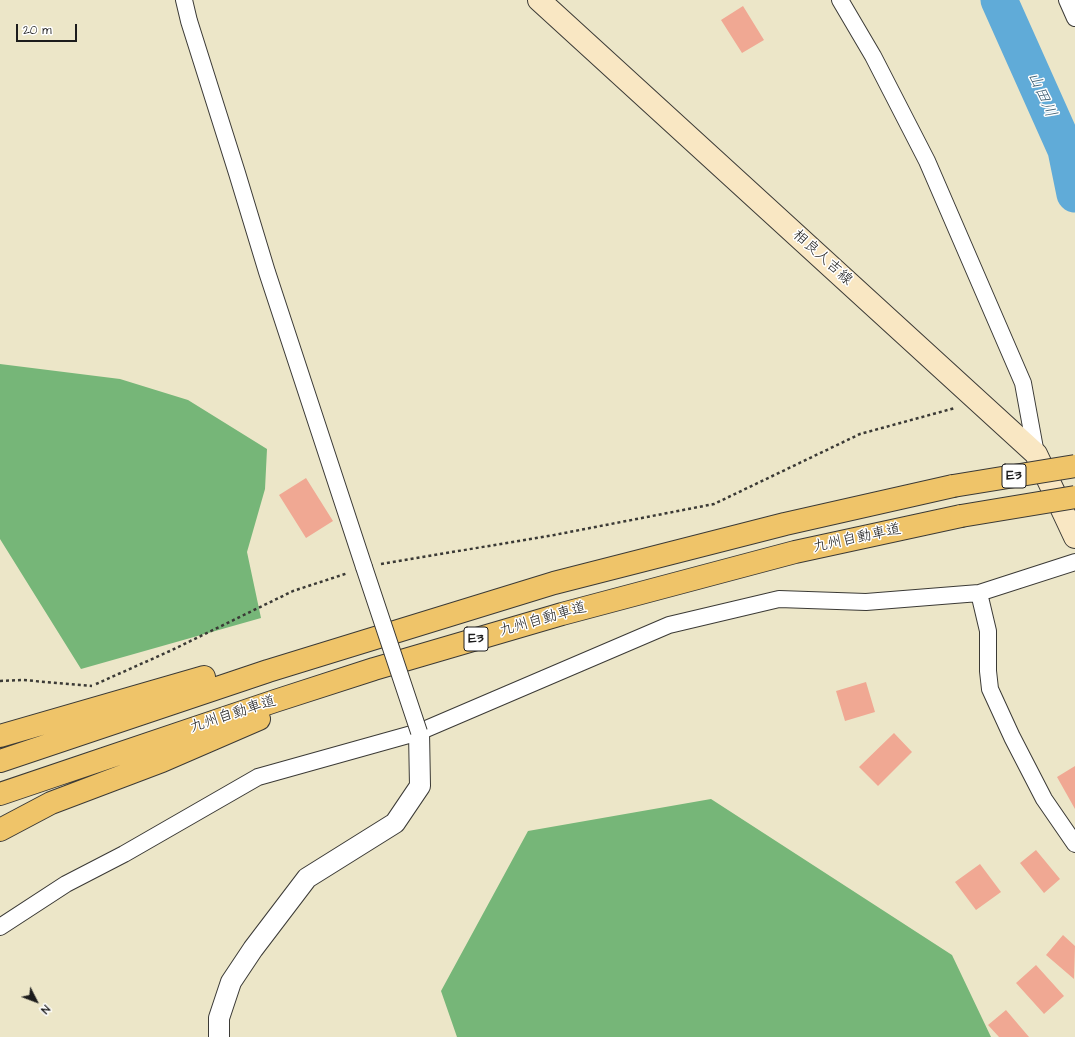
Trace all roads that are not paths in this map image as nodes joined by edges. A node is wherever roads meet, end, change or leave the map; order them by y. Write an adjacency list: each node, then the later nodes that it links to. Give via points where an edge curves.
1 (184, 0): 14 (street, bridge, via 267,272)
2 (539, 0): 6 (main road, 相良人吉線)
3 (840, 0): 6 (street, via 873,56 927,161 1024,383)
4 (1067, 0): 5 (street)
5 (1075, 18)
6 (1036, 454): 9 (main road, 相良人吉線)
7 (1075, 466): 12 (highway, 九州自動車道 / E3, bridge, via 953,486 762,530 554,583)
8 (1075, 497): 13 (highway, 九州自動車道 / E3, bridge, via 961,516 795,552 562,614)
9 (1075, 537)
10 (1075, 562): 11 (street)
11 (979, 593): 14 (street, via 866,602 779,599 669,624); 19 (street, via 988,631 990,689 1044,799)
12 (444, 616): 15 (highway, via 265,659); 16 (highway, 九州自動車道 / E3, via 268,671)
13 (374, 669): 17 (highway, 九州自動車道 / E3); 18 (highway, via 162,761 52,803)
14 (419, 732): 20 (street, via 258,777 124,854 66,884); 21 (street, via 420,786 395,823 307,878 231,982 219,1018)
15 (0, 736)
16 (0, 761)
17 (0, 794)
18 (0, 830)
19 (1075, 844)
20 (0, 927)
21 (219, 1037)

